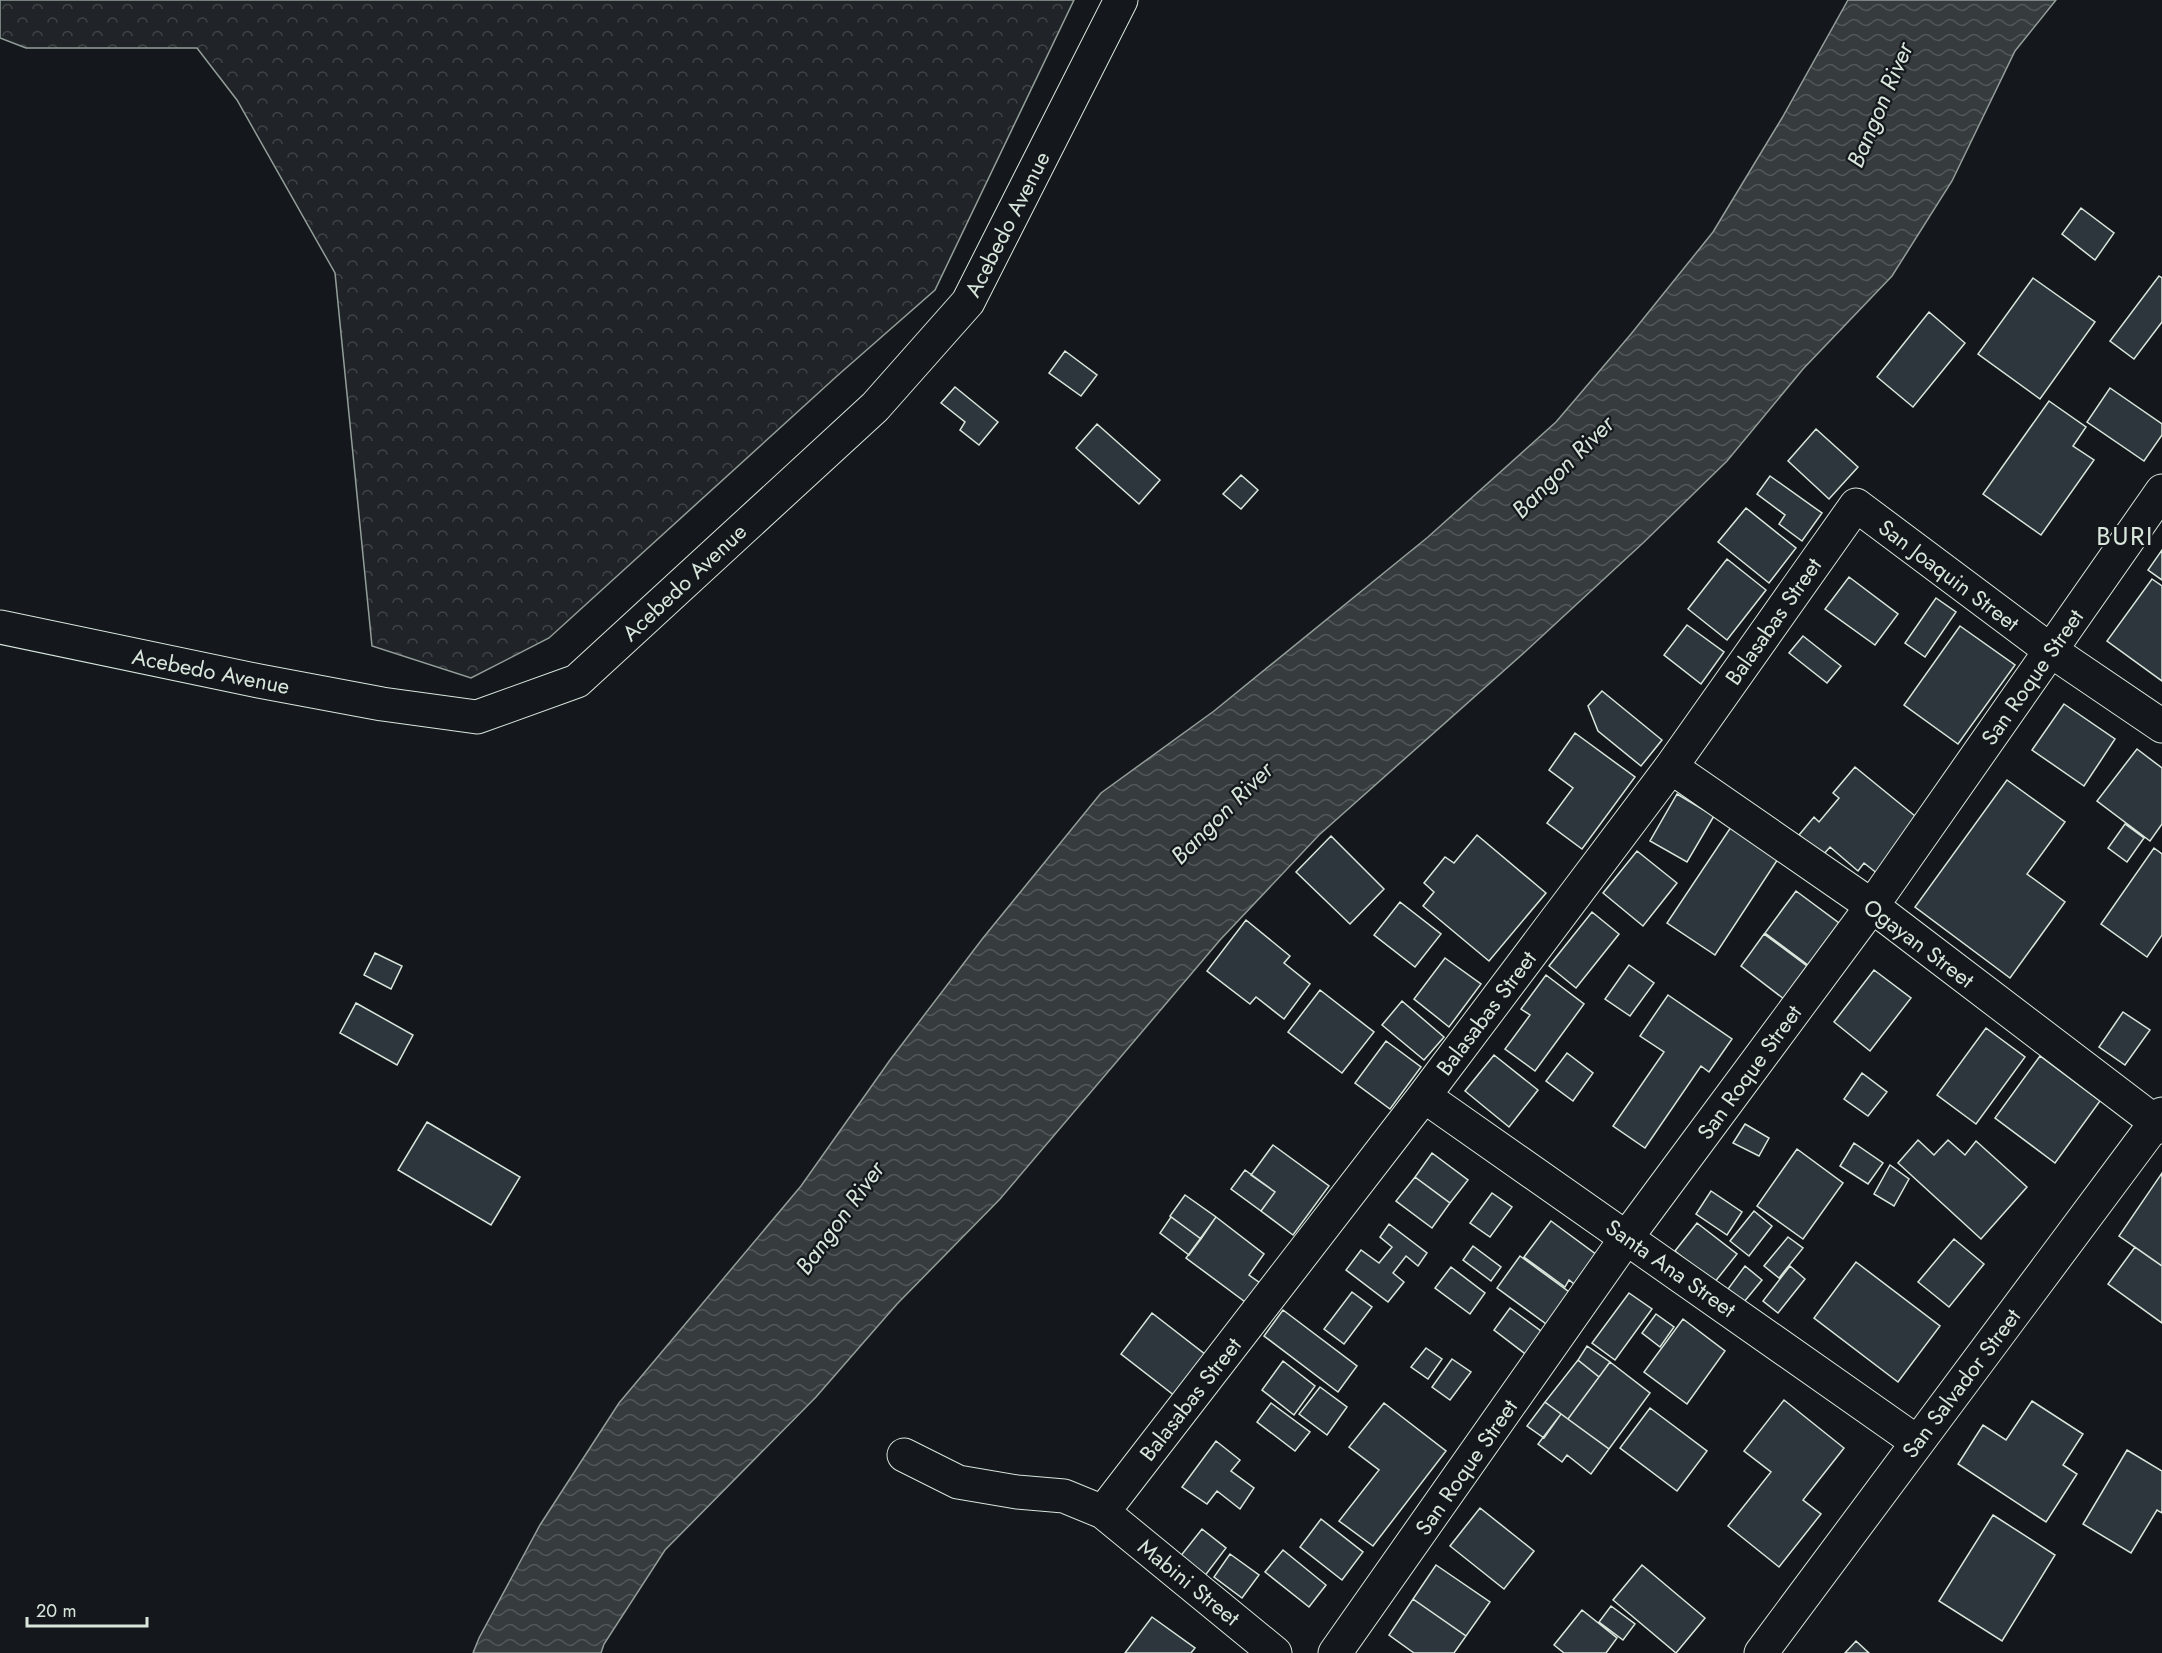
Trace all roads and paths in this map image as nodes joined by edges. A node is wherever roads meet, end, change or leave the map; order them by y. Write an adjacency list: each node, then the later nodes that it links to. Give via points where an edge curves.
1 (1121, 0): 4 (main road, Acebedo Avenue, via 968,302 875,406 577,681 477,717 270,683)
2 (2162, 491): 5 (main road, San Roque Street)
3 (1856, 505): 5 (main road, San Joaquin Street); 7 (main road, Balasabas Street)
4 (0, 627)
5 (2050, 650): 6 (main road, San Joaquin Street); 8 (main road, San Roque Street)
6 (2162, 726)
7 (1671, 767): 8 (main road, Ogayan Street); 9 (main road, Balasabas Street)
8 (1872, 906): 10 (main road, Ogayan Street); 11 (main road, San Roque Street)
9 (1424, 1096): 11 (main road, Santa Ana Street); 14 (main road, Balasabas Street)
10 (2160, 1121): 12 (main road, San Salvador Street)
11 (1627, 1237): 12 (main road, Santa Ana Street); 16 (main road, San Roque Street)
12 (1917, 1442): 17 (main road, San Salvador Street)
13 (904, 1455): 14 (main road, Mabini Street, via 958,1482 1064,1496)
14 (1103, 1512): 15 (main road, Mabini Street)
15 (1275, 1653)
16 (1335, 1653)
17 (1761, 1653)

